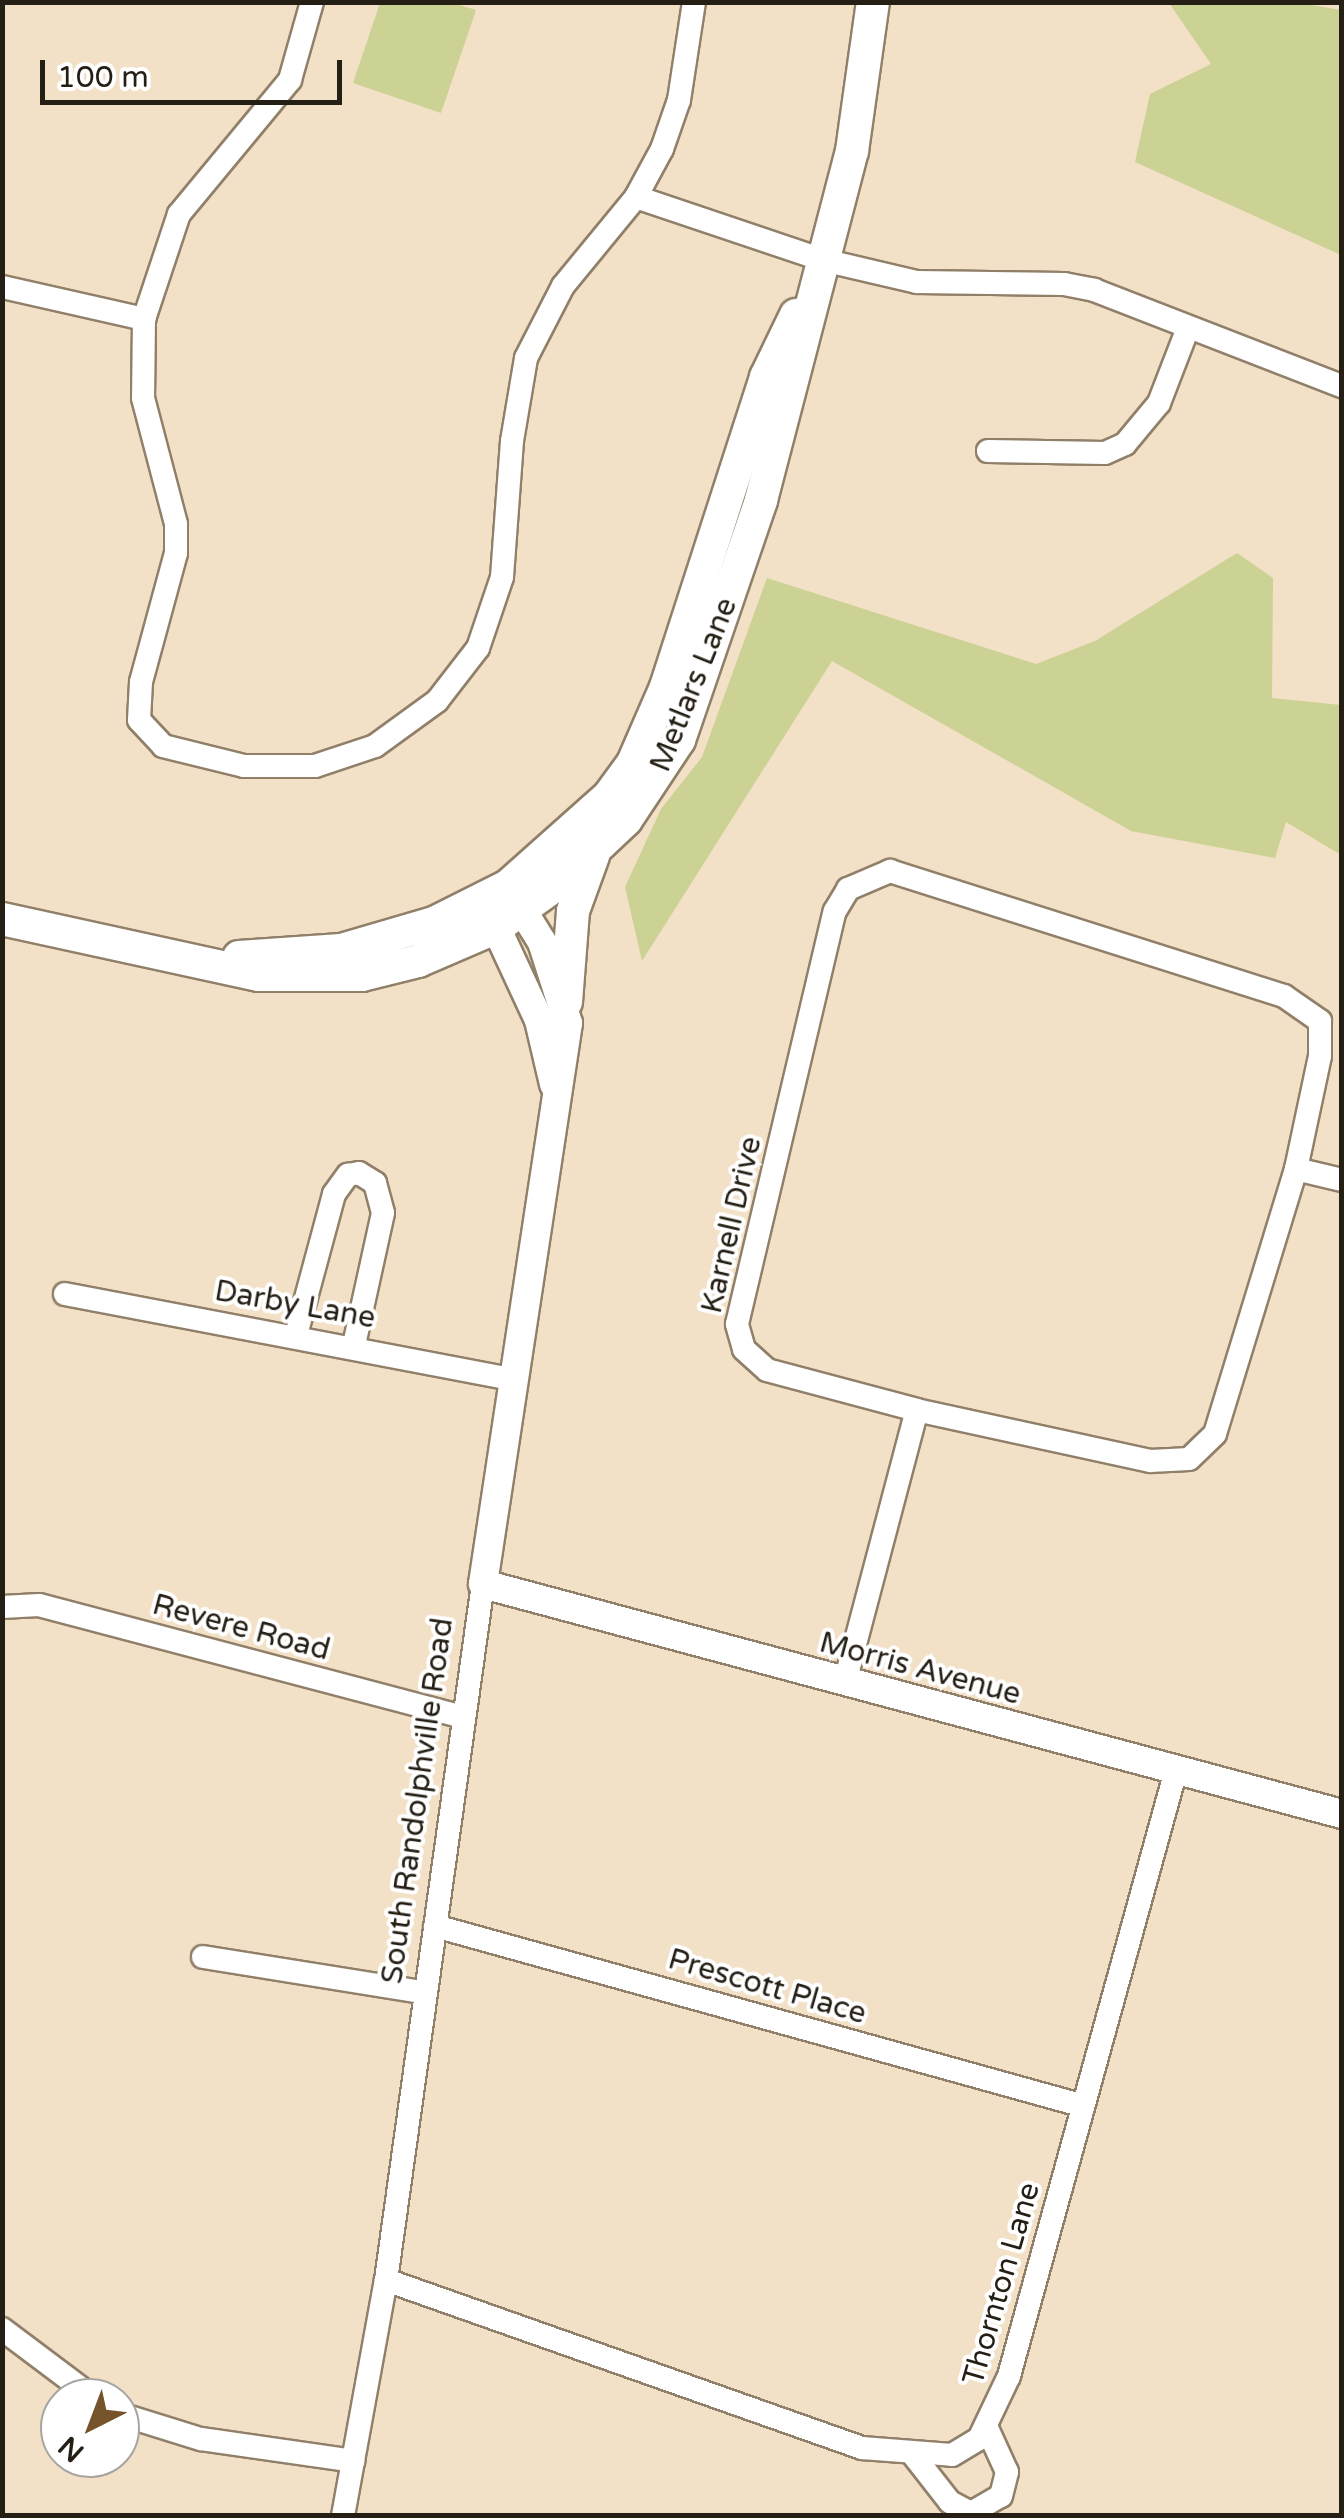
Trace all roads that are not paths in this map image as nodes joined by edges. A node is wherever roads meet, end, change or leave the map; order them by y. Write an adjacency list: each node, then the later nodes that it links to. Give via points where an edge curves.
1 (312, 2): 7 (street, via 290,80 179,214)
2 (694, 2): 4 (street, via 679,100)
3 (874, 2): 5 (main road, Metlars Lane, via 861,103)
4 (636, 197): 5 (street); 7 (street, via 563,286 526,358 502,577 478,648 406,727 346,758 314,766 244,766 163,746 139,720 141,682 176,553 170,498 144,398)
5 (823, 260): 8 (street, via 949,286 1064,284); 11 (main road, Metlars Lane, via 761,500 700,688 656,781); 12 (main road, Metlars Lane, via 766,376 691,615 633,763 588,820)
6 (2, 287): 7 (street)
7 (144, 318)
8 (1188, 328): 9 (street); 10 (street, via 1159,403 1126,444 1105,453)
9 (1342, 386)
10 (988, 452)
11 (593, 854): 12 (main road, Metlars Lane); 14 (main road, via 573,912)
12 (503, 906): 13 (main road, Metlars Lane, via 356,946 205,959); 14 (street, South Randolphville Road); 15 (street, South Randolphville Road)
13 (2, 919)
14 (566, 1002): 15 (street, South Randolphville Road, via 566,1045)
15 (555, 1095): 21 (street, South Randolphville Road)
16 (1296, 1169): 17 (street); 22 (street, Karnell Drive, via 1216,1434 1189,1459 1150,1461); 22 (street, Karnell Drive, via 1322,1037 1320,1021 1305,1005 909,874 866,876 835,911 738,1334 766,1370)
17 (1342, 1180)
18 (66, 1294): 19 (street, Darby Lane)
19 (296, 1335): 20 (street, Darby Lane); 20 (street, via 334,1194 348,1175 359,1173 375,1183 383,1213)
20 (354, 1345): 21 (street, Darby Lane)
21 (512, 1379): 23 (street, South Randolphville Road)
22 (916, 1410): 25 (street)
23 (483, 1584): 25 (street, Morris Avenue); 26 (street, South Randolphville Road)
24 (2, 1607): 26 (street, Revere Road, via 40,1605)
25 (845, 1682): 27 (street, Morris Avenue)
26 (464, 1717): 29 (street, South Randolphville Road)
27 (1176, 1770): 28 (street, Morris Avenue); 32 (street, Thornton Lane)
28 (1342, 1814)
29 (435, 1926): 31 (street, South Randolphville Road); 32 (street, Prescott Place)
30 (202, 1957): 31 (street)
31 (422, 1992): 33 (street, South Randolphville Road)
32 (1084, 2106): 37 (street, Thornton Lane, via 1009,2376)
33 (386, 2280): 38 (street, Thornton Lane, via 862,2448); 39 (street, South Randolphville Road)
34 (2, 2330): 35 (street)
35 (67, 2378)
36 (140, 2420): 39 (street, via 200,2439)
37 (986, 2426): 38 (street, Thornton Lane, via 979,2439 952,2455); 38 (street, via 1007,2472 1001,2496 970,2513 950,2502)
38 (914, 2456)
39 (353, 2461): 40 (street, South Randolphville Road)
40 (343, 2516)

